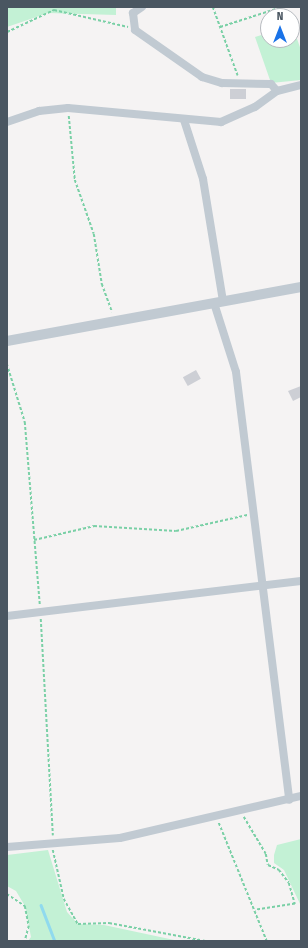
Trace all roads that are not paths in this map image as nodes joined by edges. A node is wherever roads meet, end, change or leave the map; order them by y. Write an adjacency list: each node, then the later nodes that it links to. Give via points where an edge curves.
1 (142, 7): 3 (street, via 133,14 133,27 161,52 202,77 241,84 271,84)
2 (301, 85): 3 (street)
3 (277, 92): 4 (street, via 255,107 221,122)
4 (184, 120): 5 (street, via 152,113 68,108 39,111); 7 (street, via 202,179)
5 (7, 122)
6 (301, 287): 7 (street)
7 (219, 302): 8 (street); 10 (street, via 236,372)
8 (7, 341)
9 (301, 580): 10 (street)
10 (264, 583): 11 (street); 13 (street, via 270,664)
11 (7, 616)
12 (301, 796): 13 (street)
13 (289, 800): 14 (street, via 120,838 53,846)
14 (7, 847)

